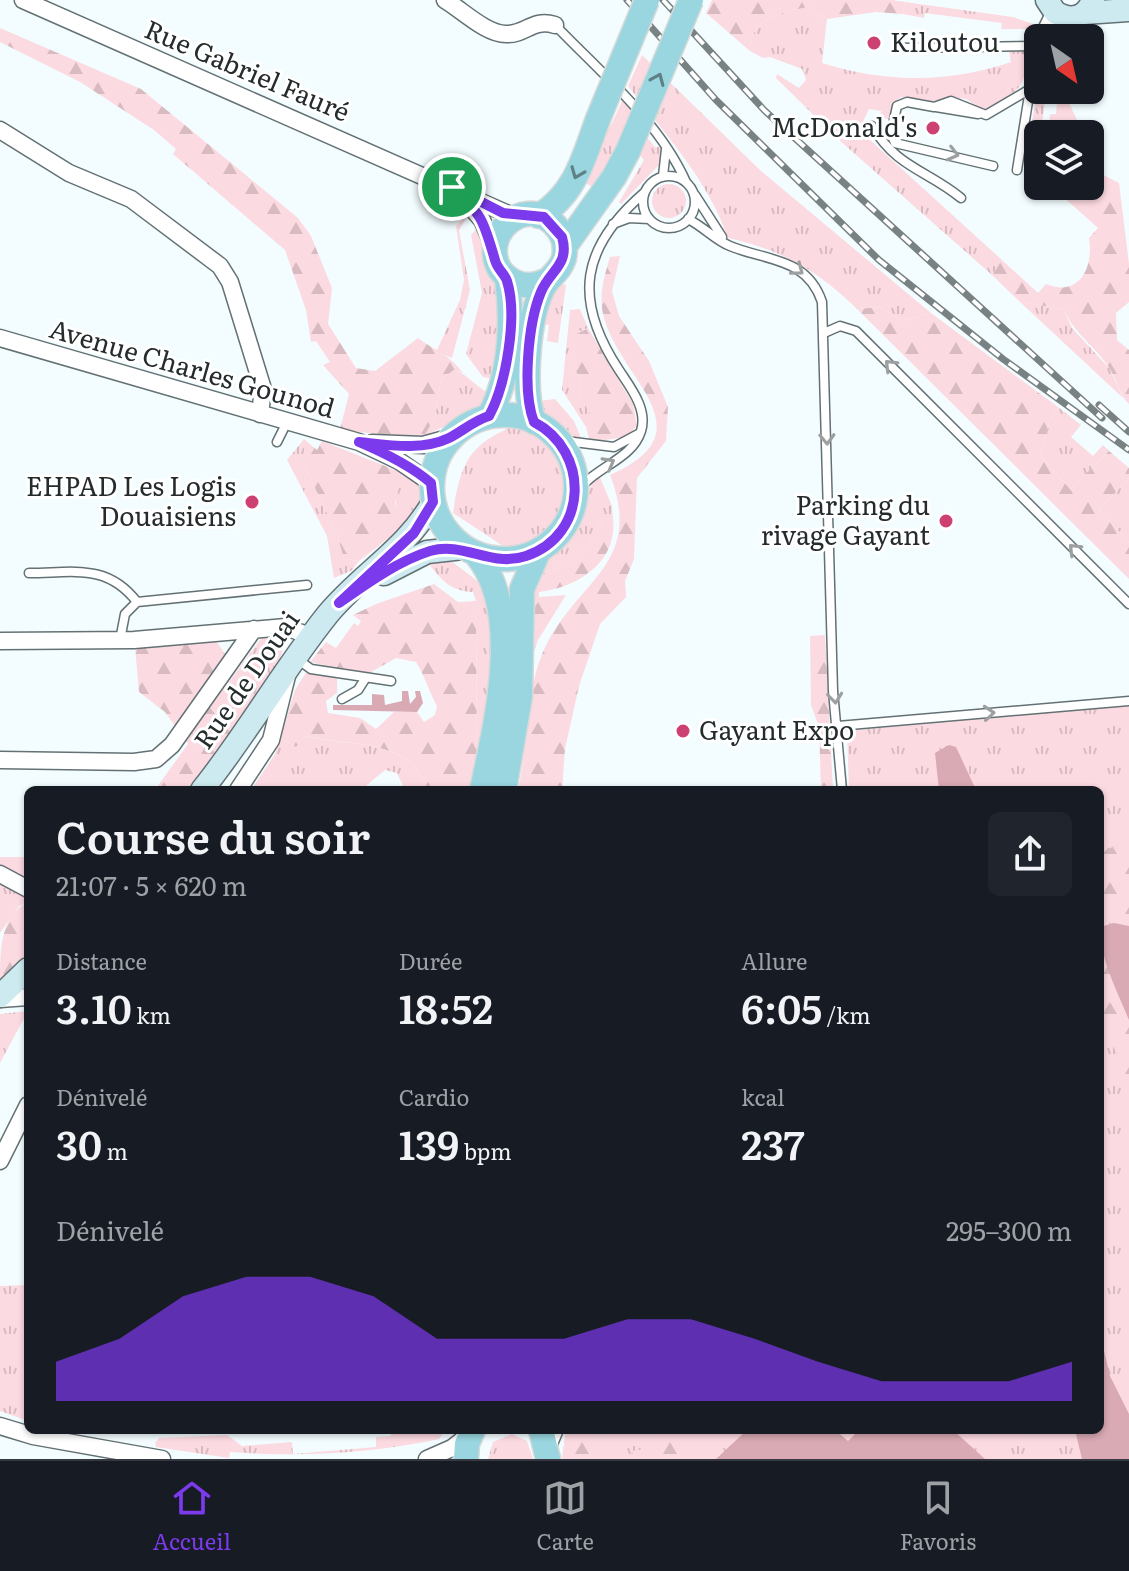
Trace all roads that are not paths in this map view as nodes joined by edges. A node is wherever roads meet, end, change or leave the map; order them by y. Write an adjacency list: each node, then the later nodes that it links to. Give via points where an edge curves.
1 (23, 0): 20 (street, Rue Gabriel Fauré)
2 (445, 0): 8 (street, via 498,33 510,35 542,21)
3 (647, 0): 24 (main road, one-way to 24, bridge, via 572,186 561,200)
4 (691, 0): 29 (main road, one-way to 4, bridge, via 628,151)
5 (1027, 0): 6 (street)
6 (1068, 8): 7 (street)
7 (1129, 10)
8 (555, 25): 15 (lane)
9 (1024, 46): 10 (lane)
10 (899, 48)
11 (1024, 93): 16 (lane, one-way to 16, via 979,115 899,103 893,141)
12 (1028, 104): 17 (lane)
13 (872, 126): 23 (lane, via 910,168)
14 (0, 130): 35 (street, via 82,180 131,199 220,266 230,282 263,389)
15 (666, 148): 18 (lane); 19 (lane)
16 (993, 166)
17 (1017, 170)
18 (663, 176): 19 (lane); 22 (lane)
19 (686, 182): 21 (lane)
20 (452, 187): 24 (street, Rue Gabriel Fauré); 28 (street, Rue Gabriel Fauré, via 482,220)
21 (693, 191): 26 (lane, via 695,204); 30 (lane)
22 (645, 192): 25 (lane); 27 (lane)
23 (961, 198)
24 (527, 216): 28 (main road, via 502,226); 29 (main road, via 558,229)
25 (649, 219): 26 (lane, via 668,228); 27 (lane)
26 (688, 219): 30 (lane)
27 (613, 224): 39 (lane, via 593,265 589,306 602,342 638,401)
28 (493, 245): 31 (main road, via 495,261)
29 (565, 246): 32 (main road, via 561,266)
30 (731, 247): 33 (lane, one-way to 33, via 776,258 802,272 820,294)
31 (507, 278): 32 (main road, via 529,286); 36 (main road, via 508,346)
32 (548, 280): 38 (main road, via 538,300 528,373)
33 (824, 333): 52 (lane, one-way to 33, via 856,331 840,326); 62 (lane, one-way to 62)
34 (4, 338): 35 (street, Avenue Charles Gounod)
35 (260, 414): 37 (street, Avenue Charles Gounod)
36 (489, 416): 38 (main road, via 512,415); 40 (main road)
37 (288, 421): 42 (lane); 43 (street, Avenue Charles Gounod)
38 (534, 422): 41 (main road)
39 (641, 433): 41 (lane, via 614,447); 45 (lane, one-way to 39, via 593,473 629,452)
40 (452, 437): 43 (street, Avenue Charles Gounod, via 411,446); 44 (main road, via 439,455)
41 (558, 440): 45 (main road, via 574,469)
42 (277, 442)
43 (359, 442): 44 (street, Avenue Charles Gounod, via 399,461)
44 (432, 492): 46 (main road, via 446,531); 51 (street, Rue de Douai, via 409,539)
45 (576, 493): 47 (main road, via 562,530)
46 (470, 551): 47 (main road, via 497,559); 51 (street, Rue de Douai, via 440,549 419,555); 66 (main road, via 487,569 497,592 501,643 498,704)
47 (533, 553): 67 (lane, via 514,587 512,697); 68 (main road, via 522,589 520,697)
48 (29, 573): 50 (lane, via 103,573 125,586)
49 (307, 585): 50 (lane)
50 (137, 602): 55 (lane, via 125,614)
51 (339, 603): 54 (street, Rue de Douai)
52 (1129, 604)
53 (254, 629): 54 (street, via 290,628); 55 (street); 63 (street, via 172,745 156,759)
54 (312, 637): 57 (street, Rue de Douai)
55 (120, 640): 56 (street)
56 (0, 641)
57 (293, 664): 58 (lane); 64 (street, Rue de Douai); 65 (street, via 275,731)
58 (365, 679): 59 (lane); 60 (lane)
59 (391, 681)
60 (342, 699)
61 (1129, 701): 62 (lane, one-way to 61)
62 (838, 726): 69 (lane)
63 (0, 760)
64 (205, 786)
65 (241, 786)
66 (483, 786)
67 (497, 786)
68 (505, 786)
69 (842, 786)
70 (0, 874): 71 (street)
71 (24, 887)
72 (24, 975): 73 (street)
73 (10, 994)
74 (24, 1113): 75 (street)
75 (0, 1161)
76 (0, 1426): 77 (street)
77 (24, 1433)
78 (26, 1434): 84 (street)
79 (470, 1434): 85 (street)
80 (472, 1434): 86 (main road)
81 (542, 1434): 83 (main road)
82 (557, 1434): 83 (lane)
83 (548, 1457)
84 (162, 1459)
85 (427, 1459)
86 (466, 1459)

